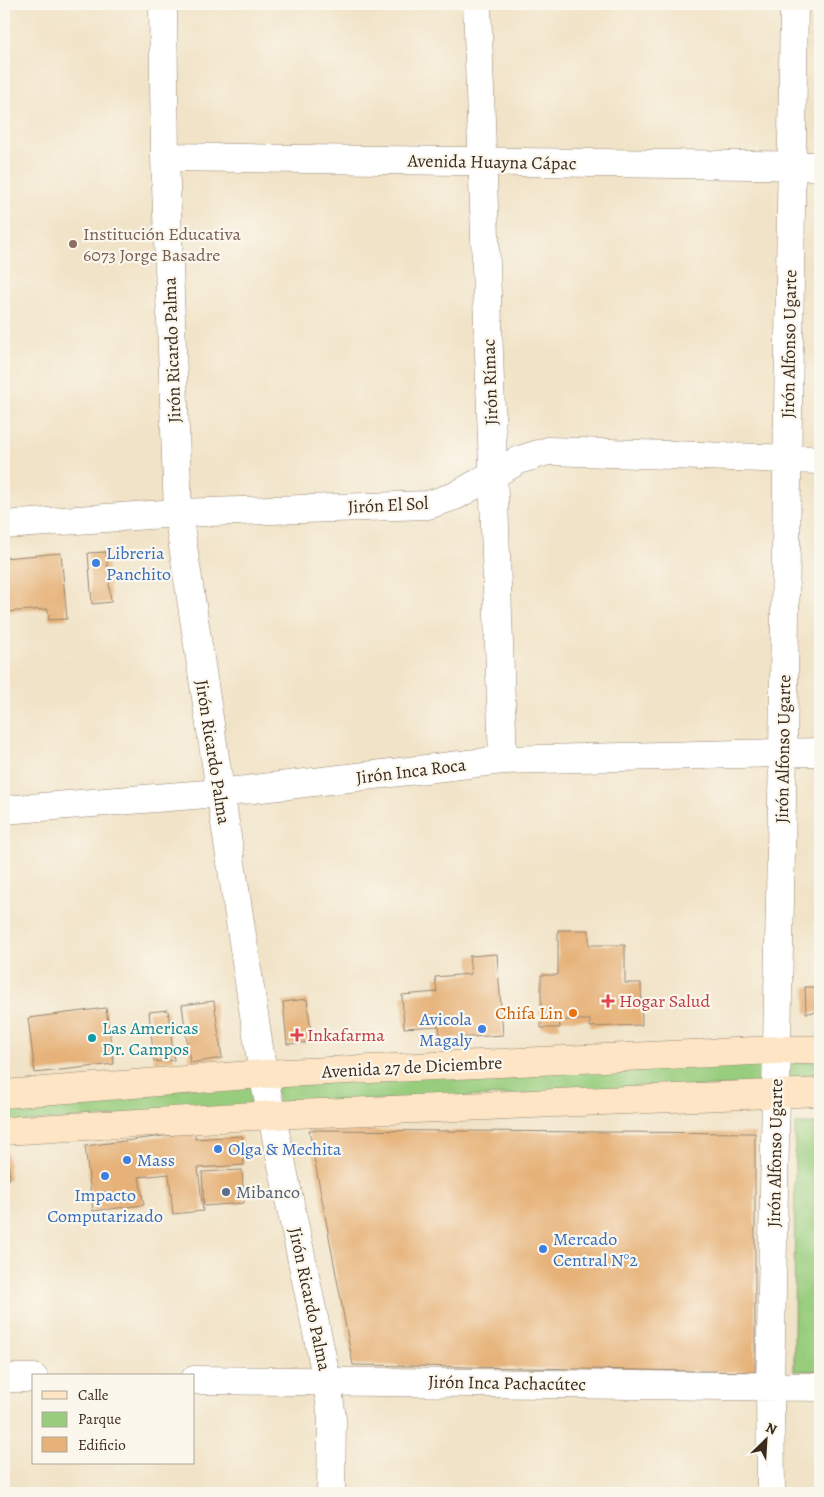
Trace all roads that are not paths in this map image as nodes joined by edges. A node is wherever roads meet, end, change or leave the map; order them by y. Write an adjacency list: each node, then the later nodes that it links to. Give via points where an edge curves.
1 (163, 4): 4 (street, Jirón Ricardo Palma)
2 (477, 4): 5 (street, Jirón Rímac)
3 (794, 4): 6 (street, Jirón Alfonso Ugarte)
4 (165, 157): 5 (street, Avenida Huayna Cápac); 11 (street, Jirón Ricardo Palma)
5 (482, 162): 6 (street, Avenida Huayna Cápac); 10 (street, Jirón Rímac)
6 (792, 166): 7 (street, Avenida Huayna Cápac); 8 (street, Jirón Alfonso Ugarte)
7 (820, 166)
8 (787, 459): 9 (street, Jirón El Sol); 10 (street, Jirón El Sol, via 548,451 519,460); 13 (street, Jirón Alfonso Ugarte)
9 (820, 460)
10 (493, 476): 11 (street, Jirón El Sol, via 455,496 428,505); 15 (street, Jirón Rímac)
11 (178, 513): 12 (street, Jirón El Sol); 16 (street, Jirón Ricardo Palma)
12 (4, 524)
13 (783, 752): 14 (street, Jirón Inca Roca); 15 (street, Jirón Inca Roca); 18 (street, Jirón Alfonso Ugarte)
14 (820, 752)
15 (503, 760): 16 (street, Jirón Inca Roca)
16 (219, 793): 17 (street, Jirón Inca Roca); 20 (street, Jirón Ricardo Palma)
17 (4, 810)
18 (777, 1050): 19 (street, Avenida 27 de Diciembre); 20 (street, Avenida 27 de Diciembre); 21 (street, Jirón Alfonso Ugarte)
19 (820, 1050)
20 (263, 1074): 23 (street, Avenida 27 de Diciembre); 24 (street, Jirón Ricardo Palma)
21 (776, 1092): 22 (street); 24 (street); 30 (street, Jirón Alfonso Ugarte)
22 (820, 1092)
23 (4, 1094)
24 (272, 1115): 25 (street); 29 (street, Jirón Ricardo Palma)
25 (4, 1131)
26 (4, 1378): 27 (street)
27 (32, 1378)
28 (195, 1380): 29 (street, Jirón Inca Pachacútec)
29 (327, 1381): 30 (street, Jirón Inca Pachacútec); 32 (street, Jirón Ricardo Palma, via 332,1419)
30 (770, 1386): 31 (street, Jirón Inca Pachacútec); 33 (street, Jirón Alfonso Ugarte)
31 (820, 1387)
32 (331, 1493)
33 (771, 1493)

